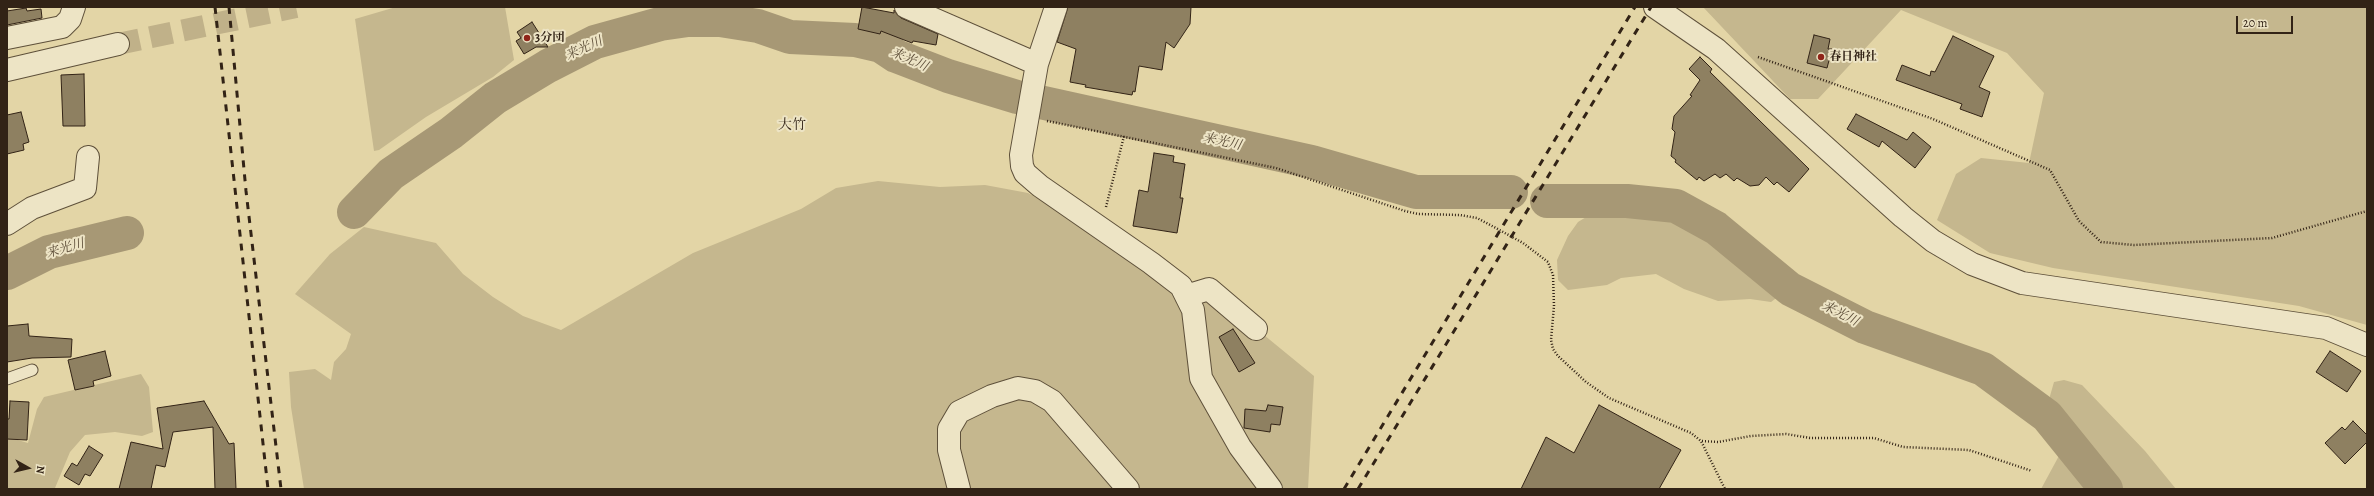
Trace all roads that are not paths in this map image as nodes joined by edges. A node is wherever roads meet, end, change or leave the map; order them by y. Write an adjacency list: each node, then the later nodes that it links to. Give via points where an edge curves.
1 (72, 7): 5 (street, via 70,19 62,27)
2 (906, 7): 8 (street)
3 (1056, 7): 8 (street)
4 (1655, 7): 13 (street, via 1716,49 1903,217 1933,241 1972,264 2022,283 2326,328)
5 (7, 38)
6 (118, 44): 7 (street)
7 (7, 70)
8 (1036, 70): 11 (street, via 1021,155 1025,173 1181,286)
9 (88, 157): 10 (street, via 85,188 32,208)
10 (7, 224)
11 (1186, 296): 12 (street, via 1209,289); 18 (street, via 1193,310 1202,378 1236,441)
12 (1256, 329)
13 (2367, 345)
14 (32, 370): 15 (lane)
15 (7, 379)
16 (959, 489): 17 (street, via 949,450 950,429 959,412 992,396 1018,388 1035,391 1052,401)
17 (1128, 489)
18 (1271, 489)

